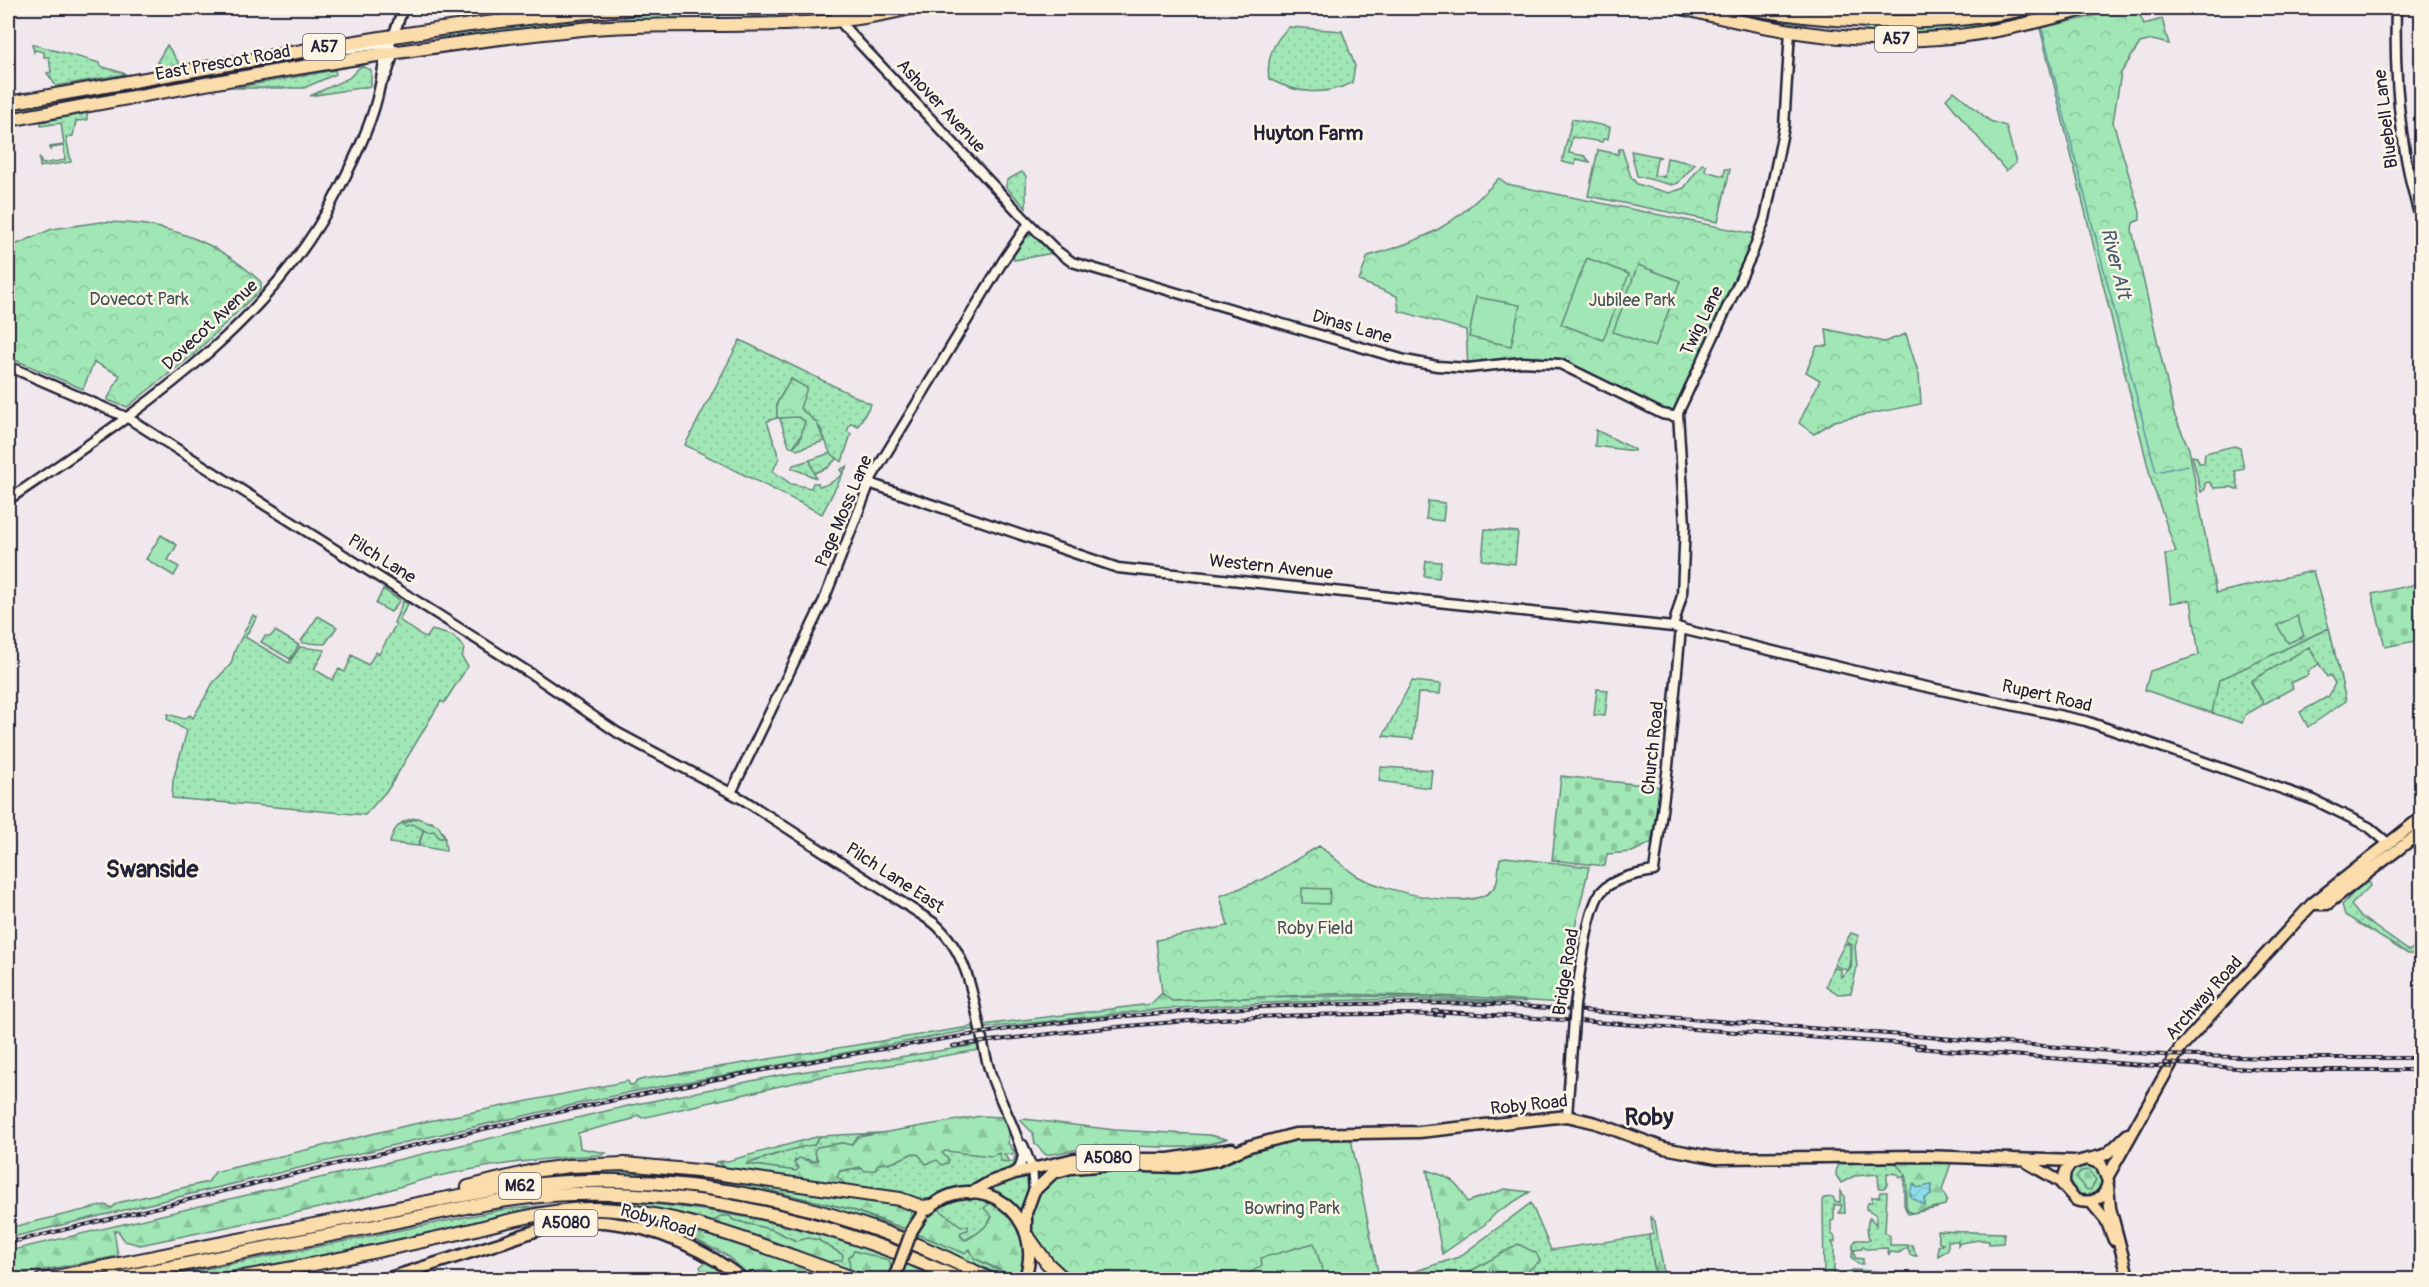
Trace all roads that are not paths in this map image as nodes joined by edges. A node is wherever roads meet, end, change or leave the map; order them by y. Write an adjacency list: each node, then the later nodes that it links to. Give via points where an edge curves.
1 (642, 8): 13 (highway, East Prescot Road / A57, via 554,14)
2 (836, 8): 11 (street, Ashover Avenue)
3 (910, 8): 11 (highway, East Prescot Road / A57)
4 (1682, 8): 12 (highway, A57)
5 (1748, 8): 6 (highway, A57, via 1877,22 1958,20)
6 (2029, 8)
7 (2087, 8): 10 (highway, A57)
8 (2396, 8): 21 (street, Bluebell Lane, via 2396,70 2403,140)
9 (402, 11): 13 (street, via 404,23); 14 (street)
10 (2067, 11): 12 (highway, A57, via 1938,38)
11 (840, 21): 14 (highway, East Prescot Road / A57, via 617,26); 20 (street, Ashover Avenue)
12 (1790, 31): 24 (street, Twig Lane, via 1784,127 1765,219)
13 (412, 32): 14 (highway, East Prescot Road / A57)
14 (391, 46): 15 (highway, East Prescot Road / A57); 16 (street, Dovecot Avenue); 17 (street, Dovecot Avenue); 18 (highway, East Prescot Road / A57, via 333,46)
15 (365, 57): 16 (street); 19 (highway, East Prescot Road / A57)
16 (381, 72): 17 (street, Dovecot Avenue)
17 (381, 85): 25 (street, Dovecot Avenue, via 340,187 285,273 232,332)
18 (8, 103)
19 (8, 120)
20 (1029, 223): 24 (street, Dinas Lane, via 1063,256 1087,268 1405,360 1468,368 1522,362 1560,364 1662,414); 27 (street, Page Moss Lane)
21 (2421, 224)
22 (8, 366): 23 (street, Pilch Lane)
23 (107, 409): 25 (street, Pilch Lane); 26 (street, via 112,420)
24 (1678, 417): 29 (street, Twig Lane, via 1685,525)
25 (128, 418): 26 (street, Dovecot Avenue); 30 (street, Pilch Lane, via 618,733)
26 (109, 431): 28 (street, Dovecot Avenue)
27 (870, 483): 29 (street, Western Avenue, via 1118,568); 30 (street, Page Moss Lane, via 824,600)
28 (8, 500)
29 (1677, 628): 33 (street, Rupert Road, via 2114,729 2314,800 2369,827); 34 (street, Church Road, via 1668,766)
30 (731, 793): 38 (street, Pilch Lane East, via 930,920 949,938 967,975 986,1060)
31 (2421, 817): 33 (main road, Archway Road)
32 (2421, 831): 35 (main road, Archway Road, via 2327,904)
33 (2389, 844): 35 (main road, Archway Road)
34 (1654, 872): 36 (street, Bridge Road, bridge, via 1616,881 1598,897 1575,1005)
35 (2312, 904): 37 (main road, Archway Road, via 2180,1048)
36 (1567, 1116): 39 (main road, Roby Road / A5080, via 1419,1132 1304,1133); 42 (main road, Roby Road / A5080, via 1664,1148 1717,1158 1922,1156)
37 (2137, 1126): 41 (main road, Archway Road, via 2108,1153); 47 (main road, Archway Road)
38 (1017, 1138): 40 (street, Pilch Lane East); 46 (street, Pilch Lane East, via 1023,1160)
39 (1250, 1146): 44 (main road, Roby Road / A5080, via 1169,1159 1095,1157); 49 (main road, Roby Road / A5080, via 1217,1160 1178,1167 1071,1168 1053,1173)
40 (1028, 1152): 44 (street); 45 (street, Pilch Lane East)
41 (2088, 1158): 43 (main road, A5080); 47 (main road, via 2101,1164)
42 (2022, 1161): 43 (main road, Roby Road / A5080); 48 (main road, Roby Road / A5080)
43 (2075, 1161): 48 (main road, via 2064,1176)
44 (1049, 1164): 45 (main road, Roby Road / A5080)
45 (1032, 1168): 46 (main road, Roby Road / A5080); 49 (street, Pilch Lane East)
46 (1015, 1173): 50 (main road, Roby Road / A5080)
47 (2108, 1181): 51 (main road, via 2102,1196); 55 (main road, A5080)
48 (2066, 1189): 51 (main road, A5080, via 2076,1200)
49 (1034, 1191): 54 (main road, via 1026,1213)
50 (971, 1193): 52 (main road, A5080, via 949,1196); 54 (main road, A5080, via 1003,1202 1020,1218)
51 (2091, 1202): 55 (main road, A5080, via 2106,1220)
52 (926, 1210): 53 (highway, via 900,1199 862,1193 708,1172 597,1164 502,1178); 57 (main road, bridge, via 912,1230)
53 (321, 1223): 58 (highway, M62); 65 (highway, M62, via 525,1185 620,1180 670,1184 768,1199 827,1215 924,1248)
54 (1028, 1234): 56 (main road); 66 (highway, via 1047,1263)
55 (2120, 1251): 67 (main road, A5080)
56 (1026, 1275)
57 (894, 1279)
58 (41, 1280)
59 (109, 1280): 64 (highway, M62, via 465,1208 570,1194 620,1194 719,1204 815,1224)
60 (224, 1280): 63 (highway, via 558,1211 597,1209 673,1219)
61 (383, 1280): 62 (main road, Roby Road / A5080, via 549,1227 579,1222 616,1225 661,1236 714,1259)
62 (744, 1280)
63 (859, 1280)
64 (962, 1280)
65 (991, 1280)
66 (1065, 1280)
67 (2129, 1280)

